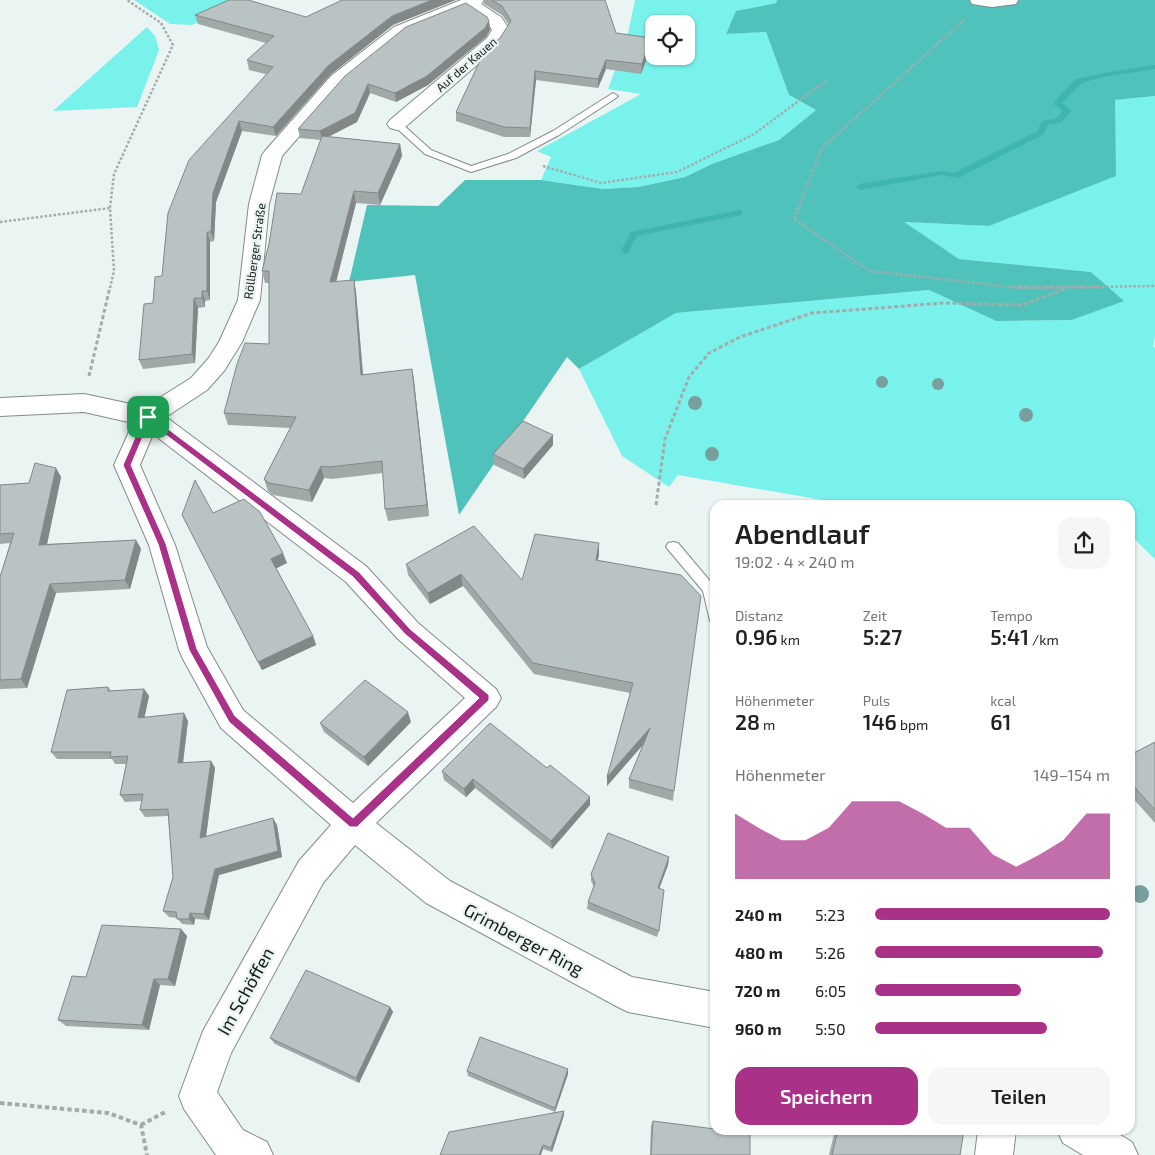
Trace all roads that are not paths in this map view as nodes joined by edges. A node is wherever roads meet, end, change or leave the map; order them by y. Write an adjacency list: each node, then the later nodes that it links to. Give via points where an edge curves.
1 (978, 0): 2 (street)
2 (1010, 0)
3 (473, 2): 5 (street, Auf der Kauen, via 495,21 500,33); 7 (street, Röllberger Straße, via 400,31 338,80 272,155 260,204 249,300 230,342 199,384)
4 (613, 96): 5 (lane, via 556,133 512,156 471,169 428,152)
5 (398, 124)
6 (0, 407): 7 (street, via 84,403)
7 (148, 417): 10 (street, Grimberger Ring, via 127,465 162,544 193,650 232,719); 10 (street, via 356,574 408,631 486,698)
8 (673, 547): 9 (lane)
9 (710, 594)
10 (353, 824): 11 (street, Grimberger Ring, via 438,892 628,994); 14 (street, Im Schöffen, via 311,872 216,1044 197,1096 230,1142)
11 (710, 1009)
12 (997, 1135): 15 (street)
13 (1085, 1135): 16 (street)
14 (254, 1155)
15 (994, 1155)
16 (1119, 1155)

